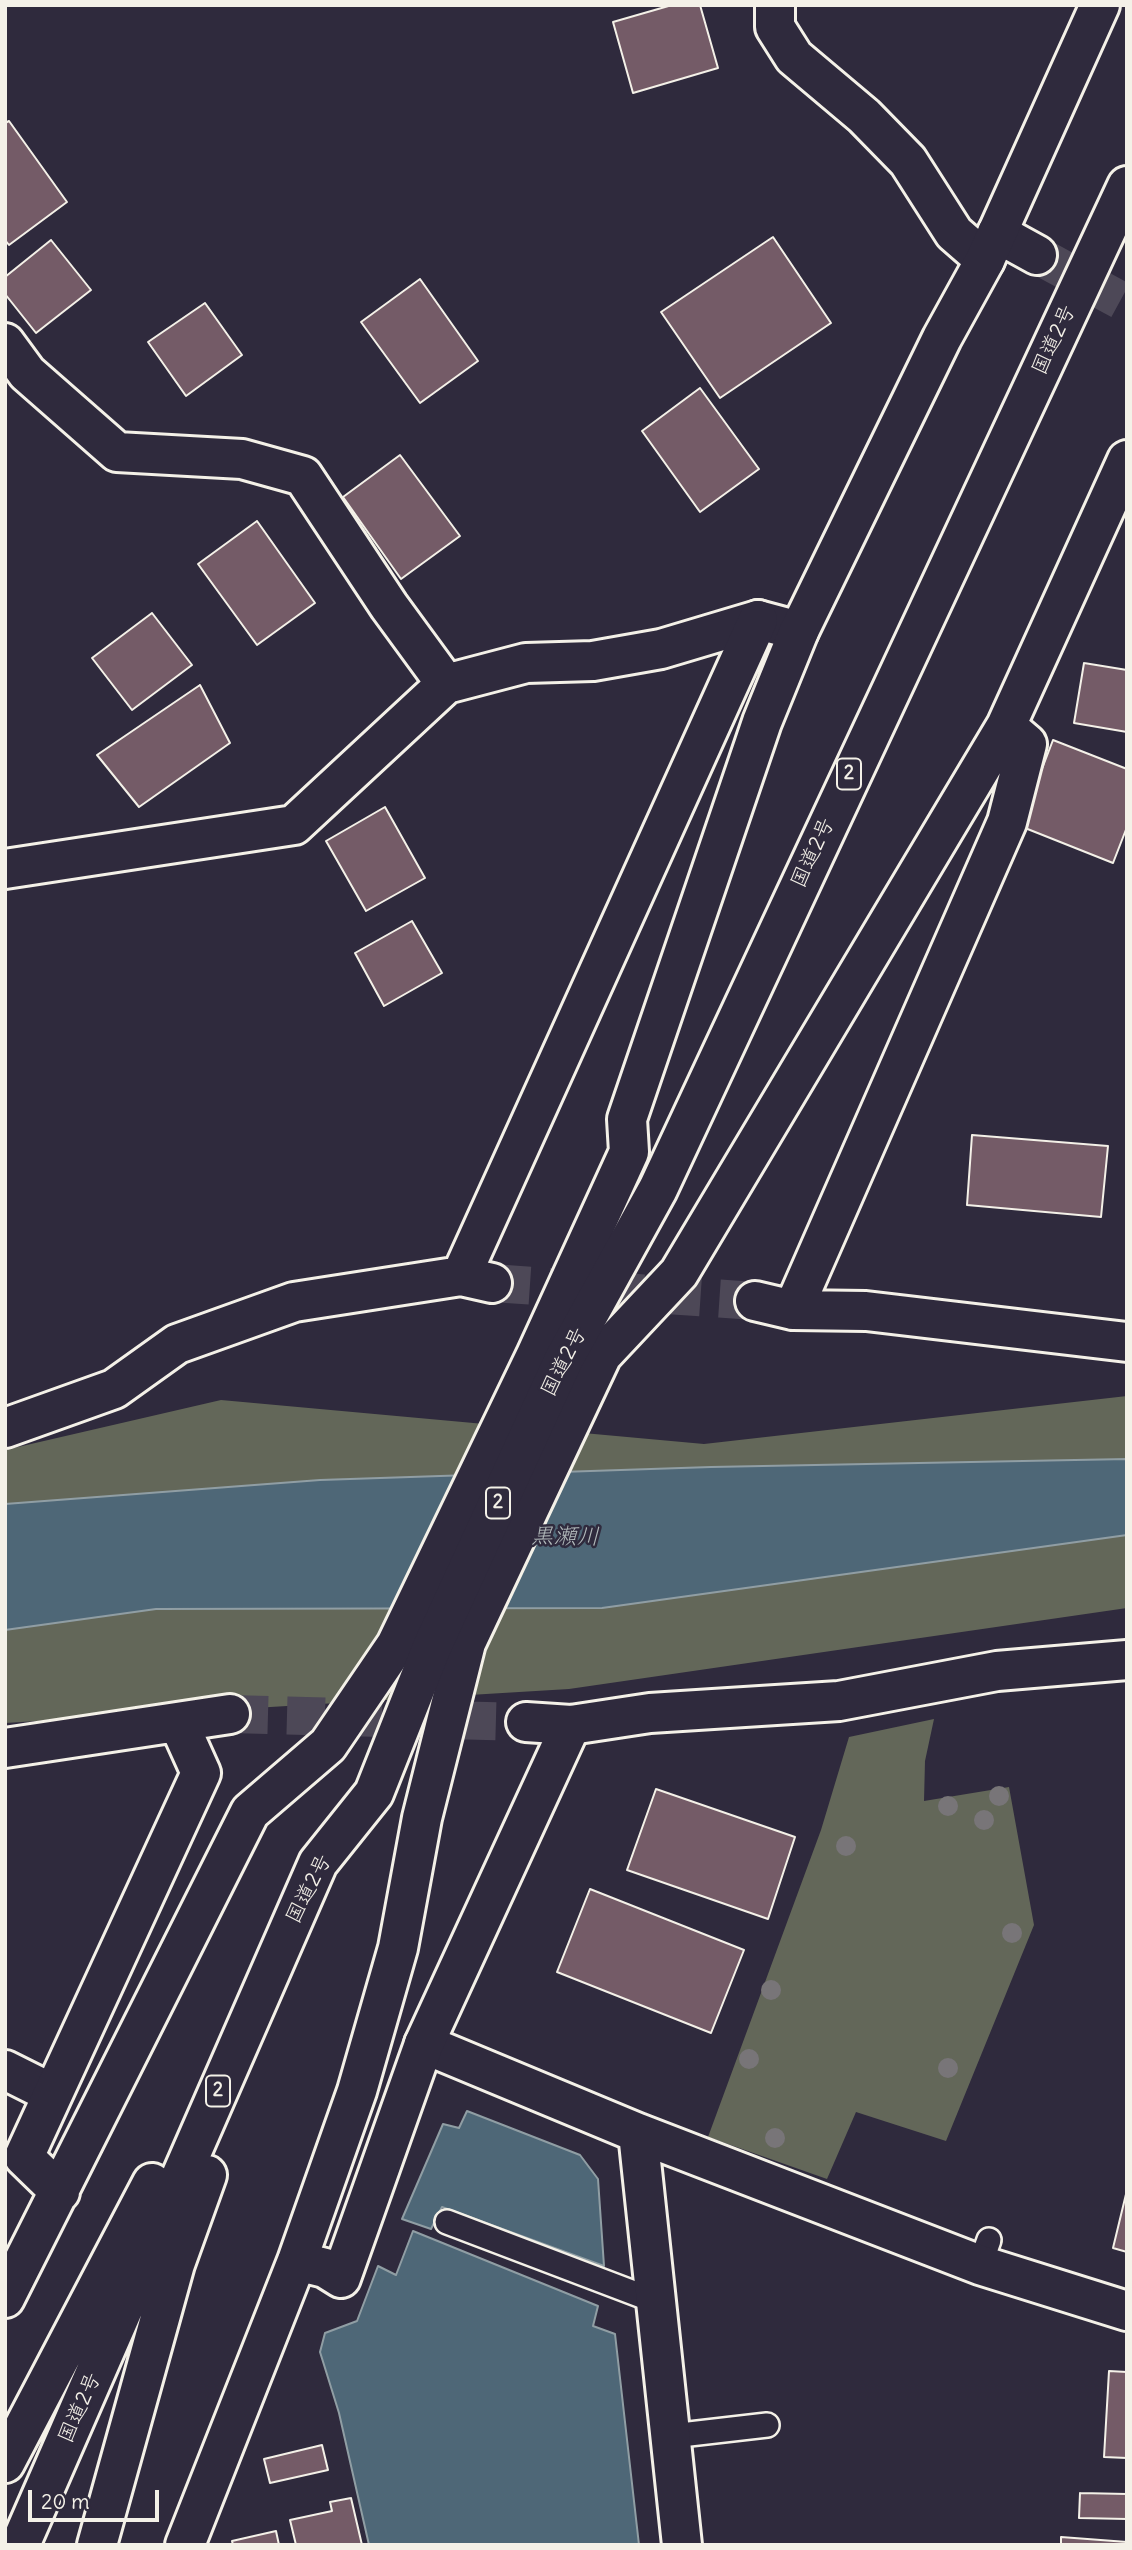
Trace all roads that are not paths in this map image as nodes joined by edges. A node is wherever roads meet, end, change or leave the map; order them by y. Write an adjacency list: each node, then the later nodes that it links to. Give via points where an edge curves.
1 (775, 5): 4 (main road, via 775,27 794,57 864,116 908,161 954,233)
2 (1100, 5): 4 (main road)
3 (1127, 186): 16 (main road, 国道2号 / 2, via 658,1189)
4 (991, 246): 5 (main road); 9 (main road)
5 (1037, 255)
6 (5, 343): 10 (main road, via 27,373 117,452 242,459 303,476)
7 (1127, 460): 11 (main road)
8 (758, 620): 9 (main road); 10 (main road, via 661,649 593,661 526,663); 17 (main road, via 477,1280 294,1302 177,1345 114,1389)
9 (799, 631): 16 (main road, via 758,735 627,1119 629,1152)
10 (446, 684): 12 (main road, via 294,825)
11 (1006, 726): 14 (main road, via 1027,744 1007,822); 18 (main road, via 678,1273 602,1355)
12 (5, 869)
13 (755, 1301): 14 (main road)
14 (793, 1310): 15 (main road, via 866,1311)
15 (1127, 1342)
16 (550, 1357): 18 (main road, 国道2号 / 2)
17 (5, 1428)
18 (431, 1645): 25 (main road, 国道2号 / 2, via 374,1793); 30 (main road, via 328,1745 250,1812); 32 (main road, via 422,1818 398,1948 357,2091)
19 (1127, 1660): 23 (main road, via 997,1671 839,1701 650,1713)
20 (230, 1714): 21 (main road)
21 (178, 1722): 24 (main road); 28 (main road, via 201,1773)
22 (526, 1722): 23 (main road)
23 (571, 1725): 26 (main road)
24 (5, 1748)
25 (318, 1863): 38 (main road); 39 (main road, 国道2号 / 2); 40 (main road, via 175,2264)
26 (424, 2044): 29 (main road); 32 (main road, via 341,2278 325,2268)
27 (5, 2070): 28 (main road)
28 (51, 2093): 30 (main road, via 24,2157)
29 (638, 2133): 34 (main road); 35 (main road, via 984,2253)
30 (60, 2192): 33 (main road)
31 (447, 2222): 34 (lane)
32 (297, 2261): 41 (main road)
33 (5, 2298)
34 (655, 2301): 37 (main road)
35 (1127, 2311)
36 (766, 2425): 37 (lane)
37 (672, 2437): 42 (main road)
38 (5, 2463)
39 (20, 2545)
40 (97, 2545)
41 (186, 2545)
42 (682, 2545)

